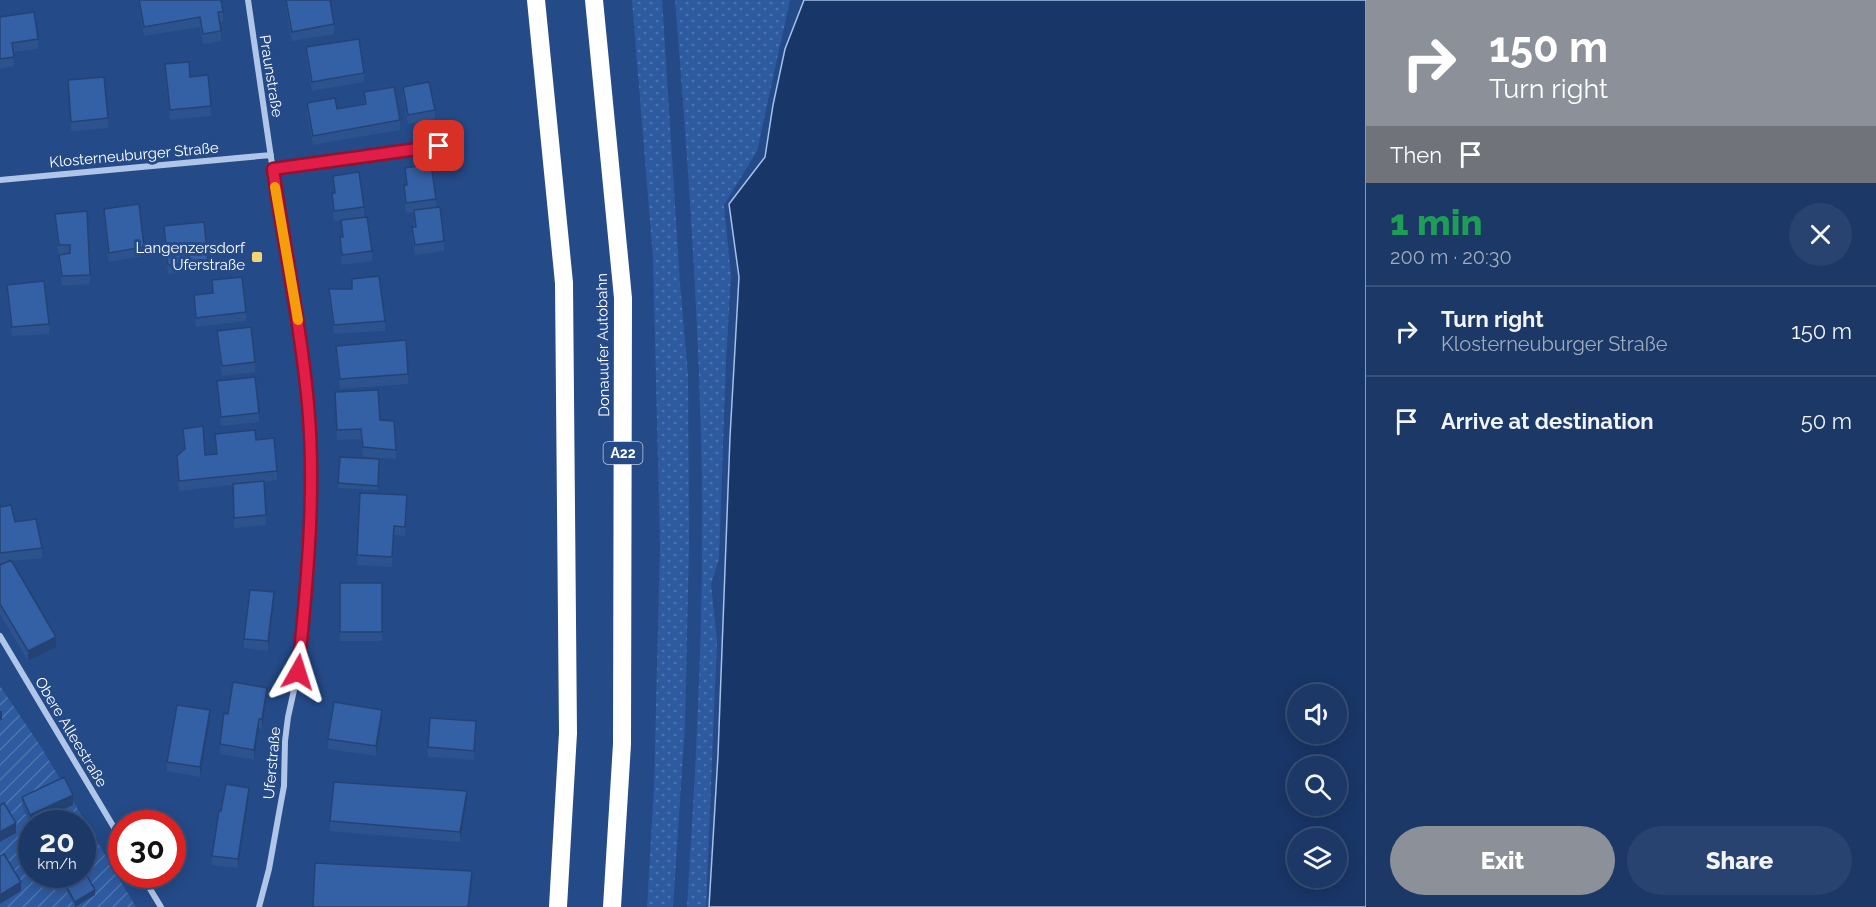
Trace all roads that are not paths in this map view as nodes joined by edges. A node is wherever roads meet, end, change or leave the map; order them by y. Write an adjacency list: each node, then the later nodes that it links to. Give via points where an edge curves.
1 (248, 0): 5 (street, Praunstraße)
2 (536, 0): 13 (highway, via 564,283 568,733)
3 (594, 0): 14 (highway, Donauufer Autobahn / A22, via 623,298 622,744)
4 (439, 146): 6 (street)
5 (271, 155): 6 (street, Uferstraße); 7 (street, Klosterneuburger Straße)
6 (273, 169): 12 (street, Uferstraße, via 303,351 309,406 310,491 298,672 286,733 284,786)
7 (0, 180)
8 (0, 636): 9 (street, Obere Alleestraße)
9 (108, 817)
10 (149, 888): 11 (street)
11 (161, 907)
12 (259, 907)
13 (558, 907)
14 (612, 907)

